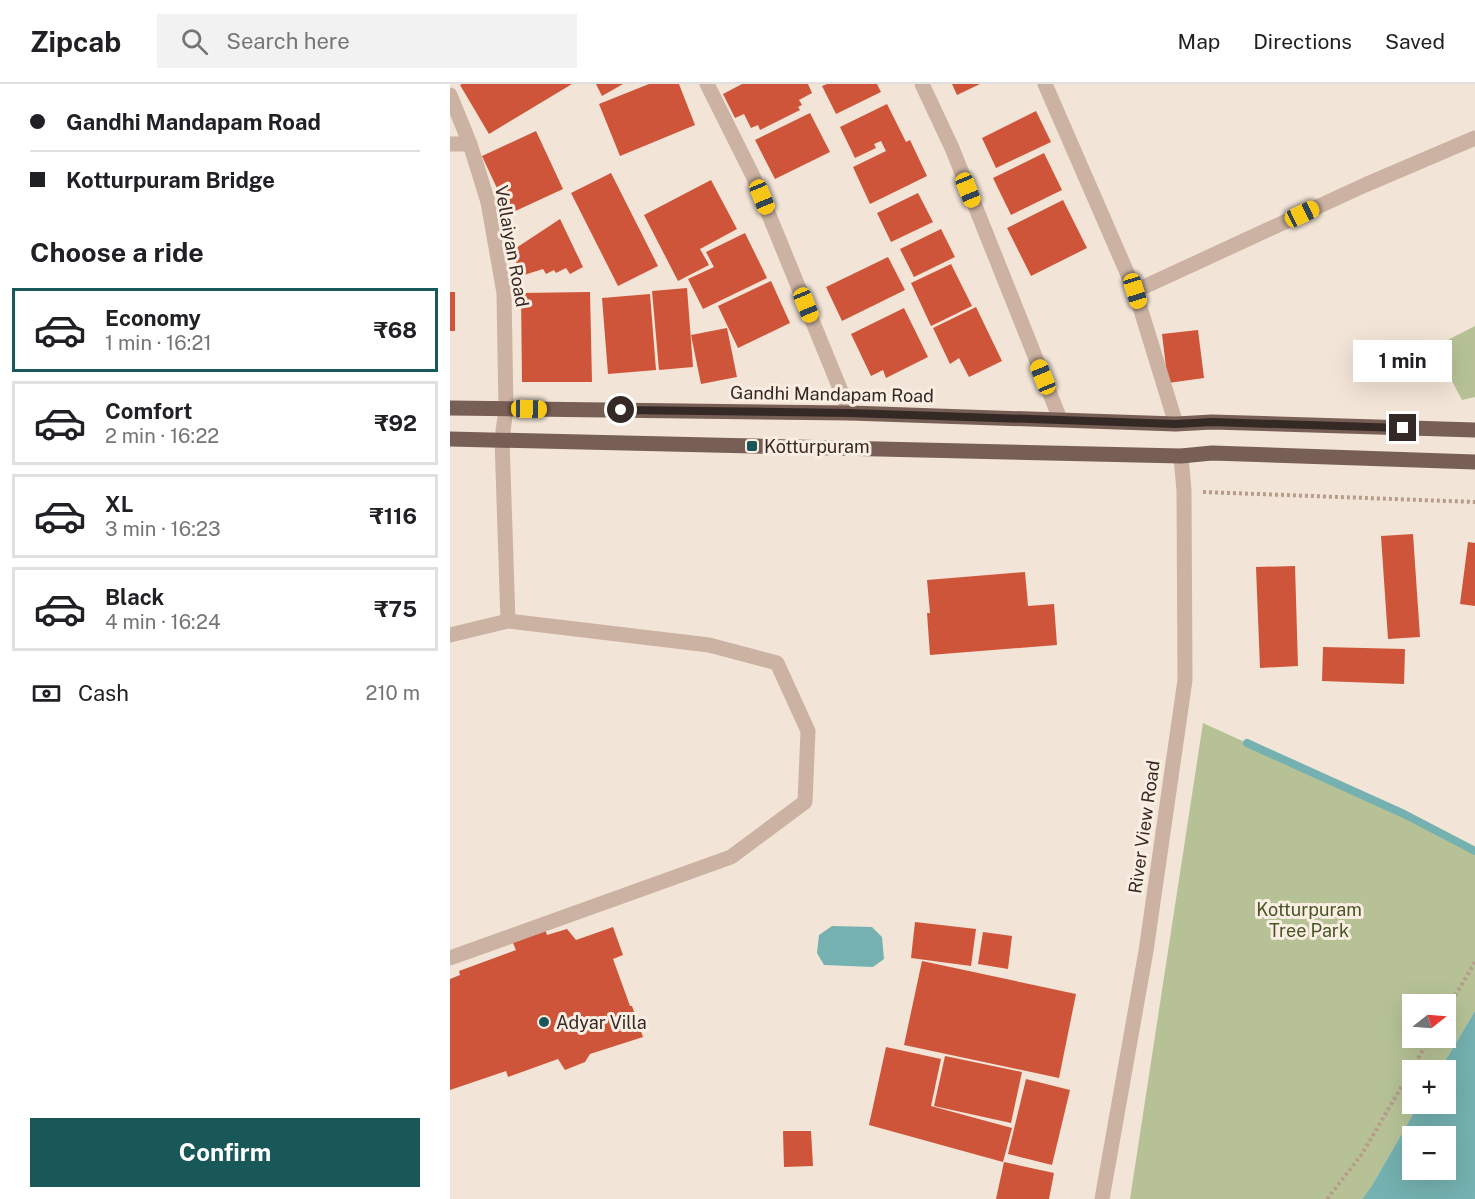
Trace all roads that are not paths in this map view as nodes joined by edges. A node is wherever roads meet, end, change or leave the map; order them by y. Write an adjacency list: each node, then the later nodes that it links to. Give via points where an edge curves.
1 (707, 84): 11 (street, via 753,176)
2 (922, 84): 12 (street, via 952,148)
3 (1045, 84): 8 (street)
4 (450, 95): 7 (street, Vellaiyan Road)
5 (1475, 138): 8 (street)
6 (450, 144): 7 (street)
7 (470, 144): 10 (street, Vellaiyan Road, via 488,202 504,293)
8 (1135, 291): 13 (street)
9 (450, 408): 10 (main road, Gandhi Mandapam Road)
10 (506, 409): 11 (main road, Gandhi Mandapam Road); 16 (street, Vellaiyan Road)
11 (850, 413): 12 (main road, Gandhi Mandapam Road)
12 (1060, 419): 13 (main road, Gandhi Mandapam Road)
13 (1176, 424): 14 (main road, Gandhi Mandapam Road)
14 (1475, 430)
15 (450, 439): 16 (main road)
16 (502, 439): 17 (main road); 19 (street, Vellaiyan Road)
17 (1181, 456): 18 (main road, via 1212,453); 22 (street, River View Road, via 1185,680 1146,951)
18 (1475, 462)
19 (508, 621): 20 (street); 21 (street, via 709,645 777,663 808,731 805,802 731,857)
20 (450, 635)
21 (450, 958)
22 (1102, 1199)

